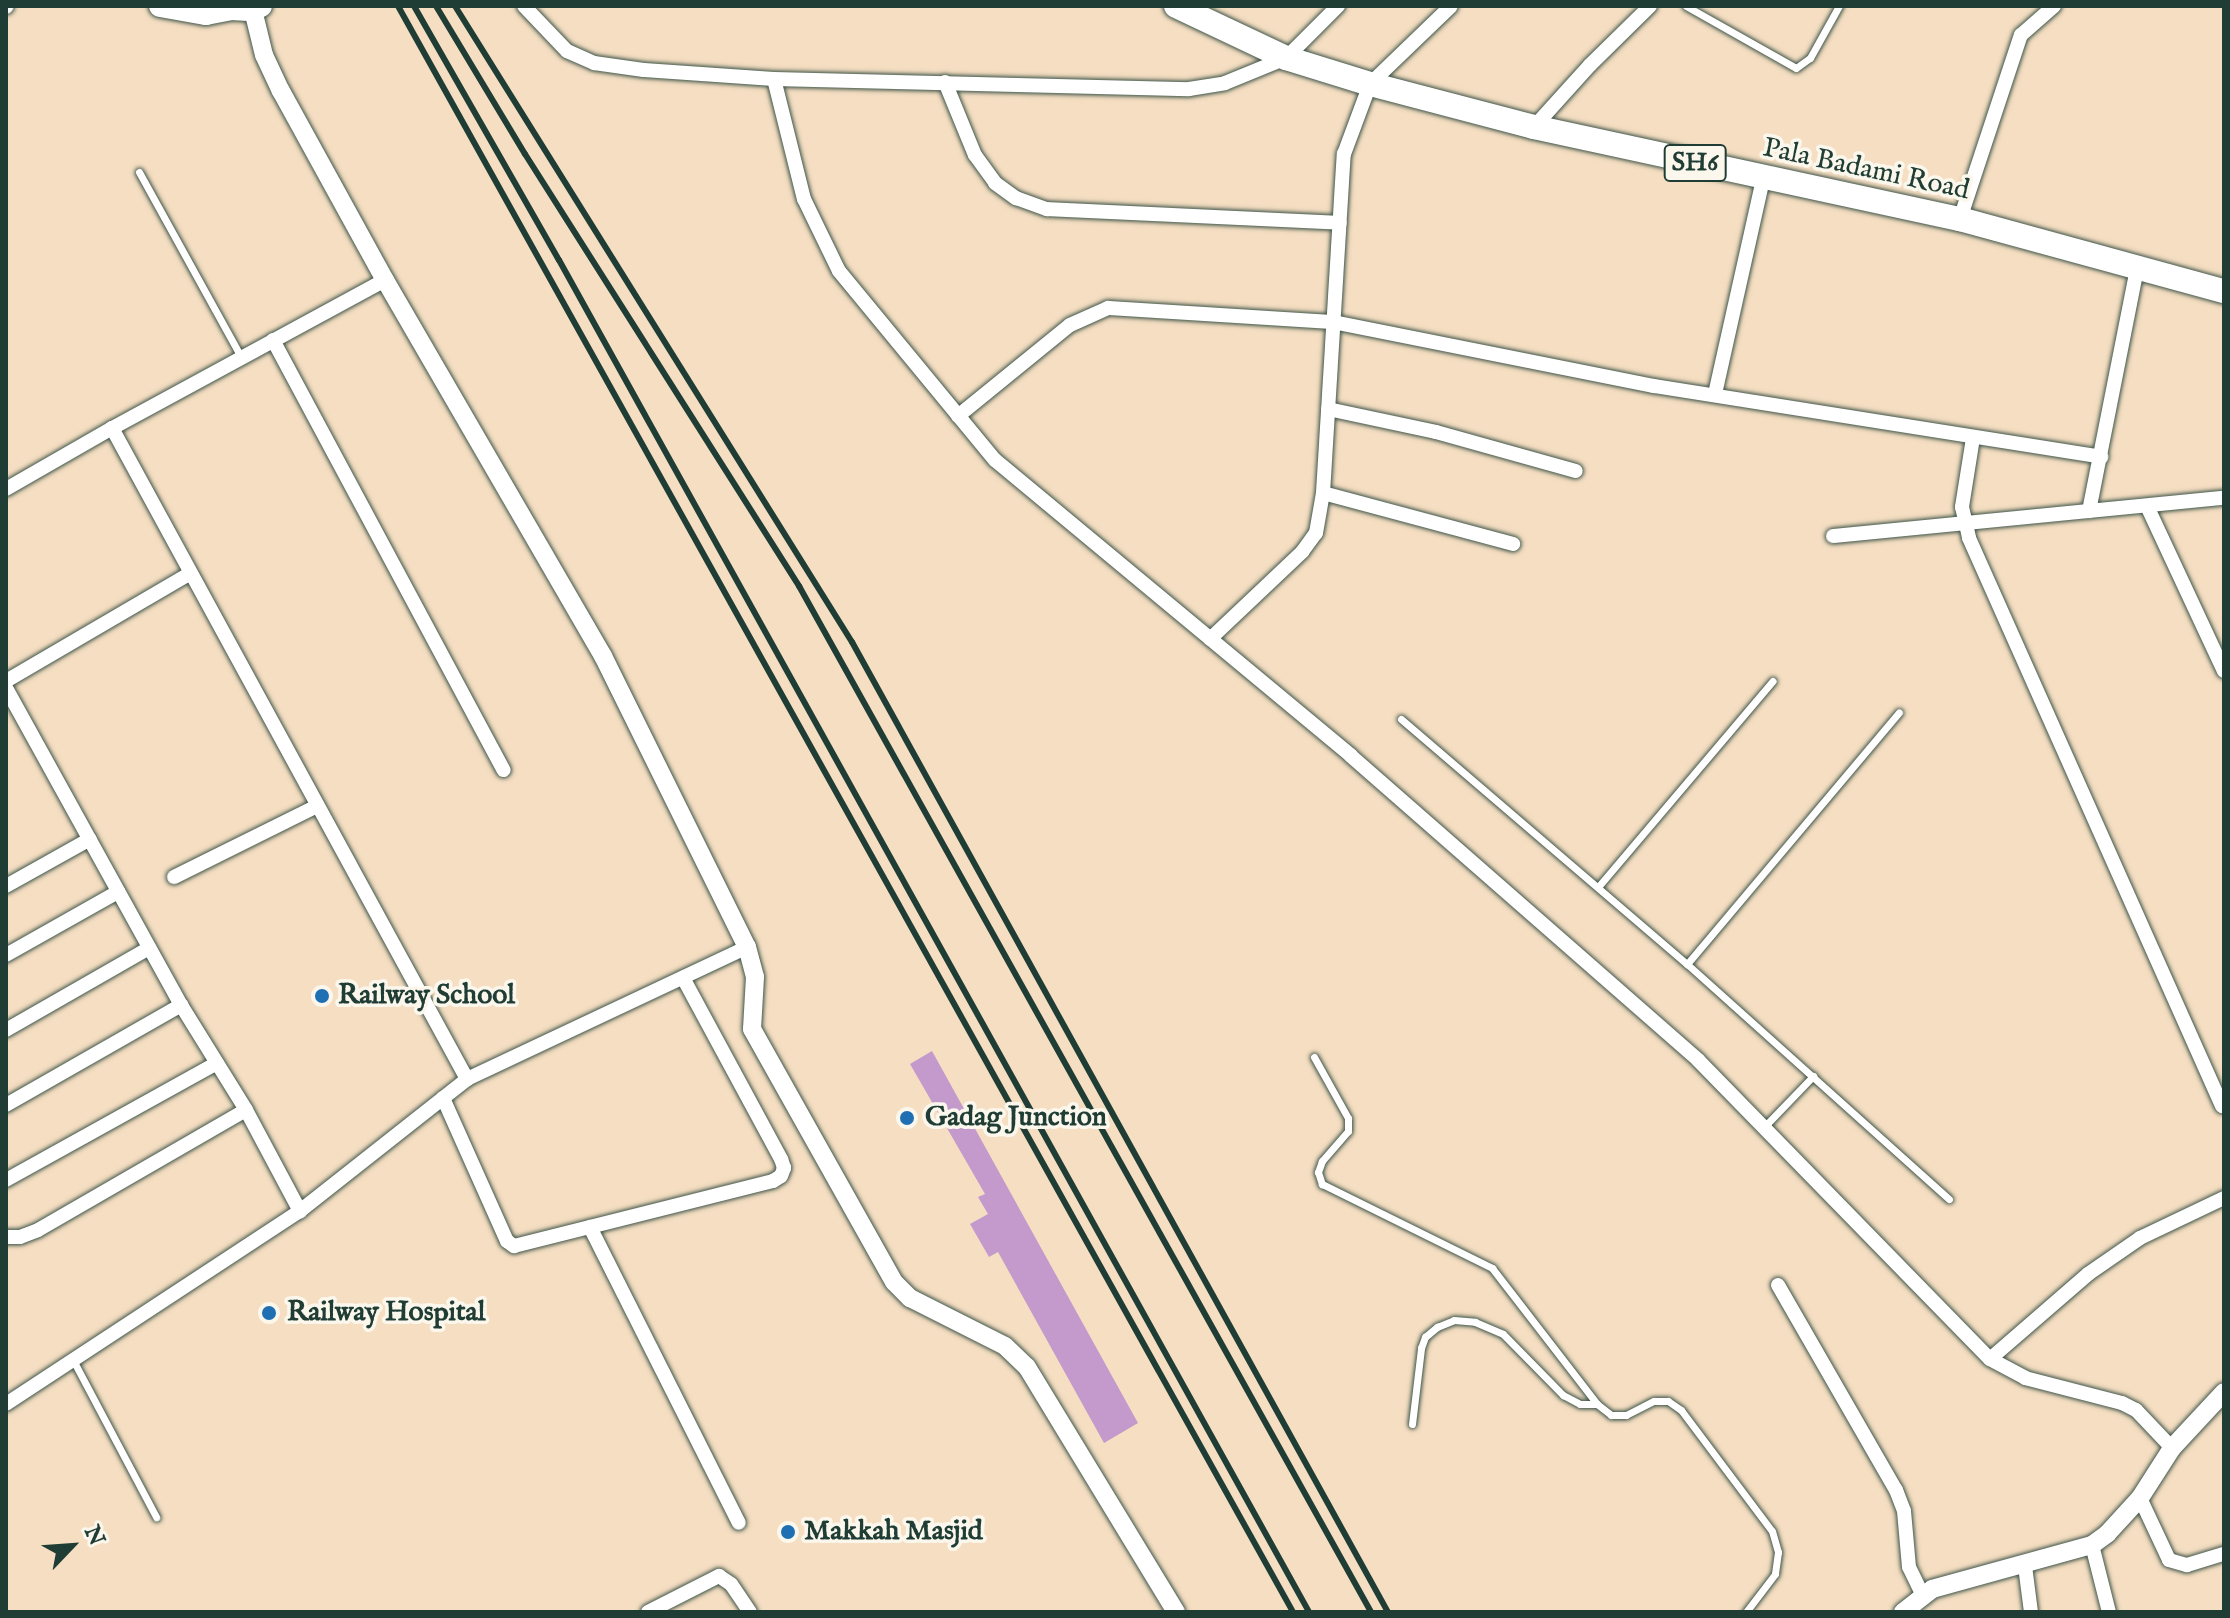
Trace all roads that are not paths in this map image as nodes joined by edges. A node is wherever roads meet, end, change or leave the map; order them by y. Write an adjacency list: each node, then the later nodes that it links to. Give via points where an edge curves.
1 (160, 6): 9 (main road, via 206,14)
2 (524, 6): 12 (street, via 567,51 594,63)
3 (1338, 6): 11 (street)
4 (1451, 6): 14 (street)
5 (1650, 6): 15 (street)
6 (1686, 6): 7 (lane, via 1796,68 1810,58)
7 (1839, 6)
8 (2054, 6): 18 (street, via 2021,35)
9 (243, 8): 21 (street, via 281,91)
10 (1185, 8): 11 (main road, Pala Badami Road / SH6)
11 (1286, 58): 13 (street, via 1225,83 1189,89); 14 (main road, Pala Badami Road / SH6)
12 (774, 79): 13 (street); 28 (street, via 804,199 839,271)
13 (945, 82): 19 (street, via 975,155 995,183 1016,198 1047,209)
14 (1370, 84): 15 (main road, Pala Badami Road / SH6); 19 (street, via 1344,154)
15 (1534, 127): 17 (main road, Pala Badami Road / SH6)
16 (139, 172): 25 (lane)
17 (1763, 179): 18 (main road, Pala Badami Road / SH6); 26 (street)
18 (1960, 219): 20 (main road, Pala Badami Road / SH6)
19 (1340, 223): 23 (street)
20 (2137, 268): 22 (main road, Pala Badami Road / SH6); 31 (street)
21 (385, 280): 24 (street); 56 (street, via 603,656)
22 (2224, 291)
23 (1333, 322): 26 (street); 27 (street); 28 (street, via 1108,308 1070,325)
24 (273, 340): 25 (street); 49 (street)
25 (241, 357): 29 (street)
26 (1715, 394): 30 (street)
27 (1328, 409): 32 (street); 34 (street)
28 (958, 416): 42 (street, via 995,460)
29 (112, 428): 33 (street); 41 (street)
30 (1973, 438): 31 (street); 38 (street)
31 (2101, 457): 37 (street)
32 (1576, 471)
33 (6, 489)
34 (1323, 493): 40 (street); 42 (street, via 1316,533 1302,552)
35 (2224, 498): 36 (street)
36 (2147, 506): 37 (street); 43 (street)
37 (2089, 511): 38 (street)
38 (1964, 523): 39 (street); 69 (street)
39 (1833, 536)
40 (1513, 544)
41 (189, 574): 44 (street); 50 (street)
42 (1210, 639): 71 (street, via 1698,1060)
43 (2224, 671)
44 (6, 681)
45 (1773, 681): 54 (lane)
46 (6, 688): 51 (street)
47 (1899, 712): 59 (lane)
48 (1401, 719): 54 (lane)
49 (504, 770)
50 (317, 806): 52 (street); 66 (street)
51 (90, 839): 53 (street); 55 (street)
52 (174, 877)
53 (6, 886)
54 (1598, 887): 59 (lane)
55 (118, 892): 57 (street); 58 (street)
56 (747, 947): 60 (street); 95 (street, via 755,977 752,1029 894,1282 910,1298 1005,1346 1027,1367)
57 (149, 948): 61 (street); 62 (street)
58 (6, 955)
59 (1687, 964): 65 (lane)
60 (683, 978): 66 (street); 76 (street, via 784,1168 773,1181)
61 (181, 1005): 64 (street); 68 (street)
62 (6, 1030)
63 (1314, 1057): 83 (lane, via 1348,1118 1348,1131 1322,1161 1322,1184 1492,1268)
64 (217, 1063): 70 (street); 72 (street)
65 (1813, 1076): 71 (lane); 74 (lane)
66 (467, 1079): 67 (street)
67 (443, 1098): 75 (street); 76 (street, via 507,1241 514,1246)
68 (6, 1105)
69 (2222, 1106)
70 (246, 1110): 75 (street); 77 (street, via 38,1230)
71 (1764, 1127): 79 (street)
72 (6, 1180)
73 (2224, 1198): 79 (street, via 2140,1238 2088,1274)
74 (1949, 1199)
75 (300, 1211): 80 (street)
76 (590, 1227): 88 (street)
77 (6, 1237)
78 (1778, 1285): 92 (street, via 1901,1500 1909,1567)
79 (1990, 1359): 85 (street, via 2025,1378 2122,1403 2136,1410)
80 (73, 1360): 82 (street); 87 (lane)
81 (2224, 1392): 85 (street)
82 (6, 1404)
83 (1597, 1404): 84 (lane, via 1580,1404 1563,1395 1503,1334 1454,1320 1425,1337); 96 (lane, via 1611,1415 1626,1415 1654,1401 1668,1401 1681,1410 1772,1531 1778,1552 1775,1574)
84 (1412, 1424)
85 (2172, 1448): 86 (street)
86 (2140, 1498): 89 (street); 90 (street, via 2169,1560 2187,1565)
87 (156, 1517)
88 (739, 1523)
89 (2092, 1545): 91 (street); 99 (street)
90 (2224, 1554)
91 (2025, 1566): 92 (street); 98 (street)
92 (1922, 1594): 97 (street)
93 (648, 1612): 94 (street, via 719,1576)
94 (750, 1612)
95 (1176, 1612)
96 (1746, 1612)
97 (1903, 1612)
98 (2031, 1612)
99 (2109, 1612)

